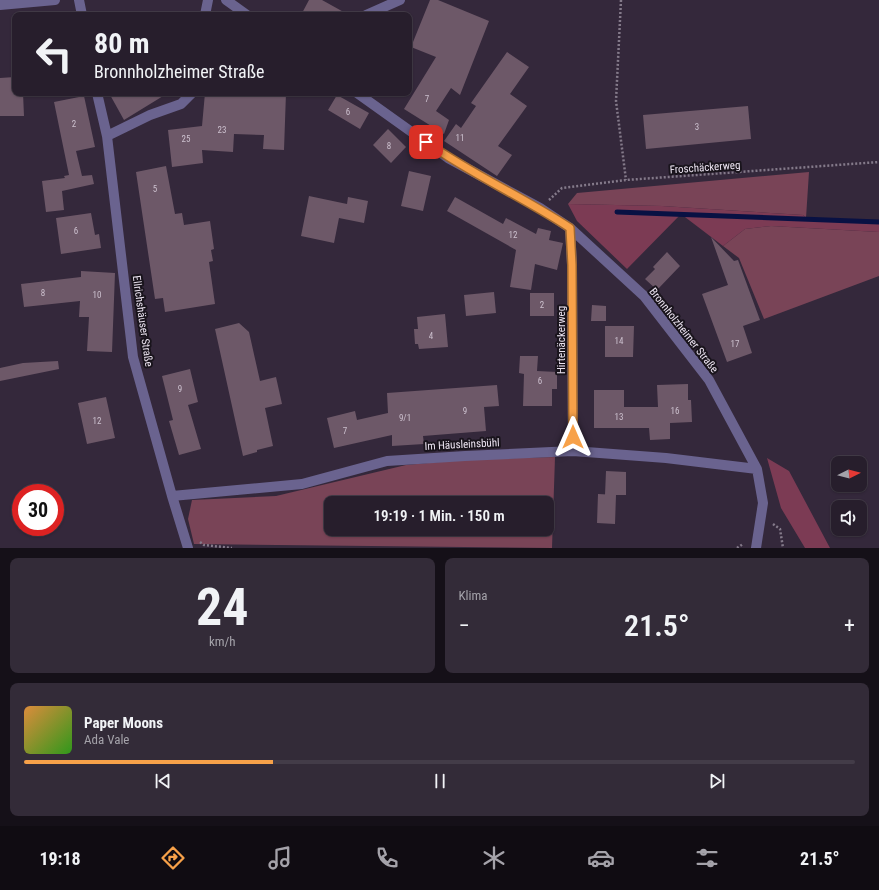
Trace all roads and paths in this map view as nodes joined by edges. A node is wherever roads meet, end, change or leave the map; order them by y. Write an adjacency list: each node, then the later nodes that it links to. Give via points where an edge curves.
1 (56, 0): 7 (street)
2 (79, 0): 8 (street)
3 (208, 0): 9 (street)
4 (226, 0): 10 (street)
5 (400, 0): 11 (street)
6 (621, 0): 17 (path, via 616,101)
7 (0, 5)
8 (81, 12)
9 (206, 12)
10 (243, 12)
11 (373, 12)
12 (98, 96): 15 (street, Ellrichshäuser Straße)
13 (189, 96): 15 (street, via 181,104 150,115)
14 (361, 96): 18 (street, Bronnholzheimer Straße, via 448,158)
15 (107, 136): 22 (street, Ellrichshäuser Straße, via 133,357)
16 (879, 162): 17 (path, Froschäckerweg)
17 (626, 180): 18 (path, Froschäckerweg, via 562,188)
18 (540, 208): 19 (street, Bronnholzheimer Straße)
19 (570, 228): 20 (street, Hirtenäckerweg); 21 (street, Bronnholzheimer Straße, via 649,302 709,380)
20 (573, 451): 21 (street, Im Häusleinsbühl, via 666,458); 22 (street, Im Häusleinsbühl, via 387,461 302,484)
21 (757, 469): 26 (street, Bronnholzheimer Straße, via 763,503)
22 (172, 496): 24 (street, Ellrichshäuser Straße)
23 (196, 538): 25 (path, via 204,546)
24 (188, 548)
25 (232, 548)
26 (756, 548)

